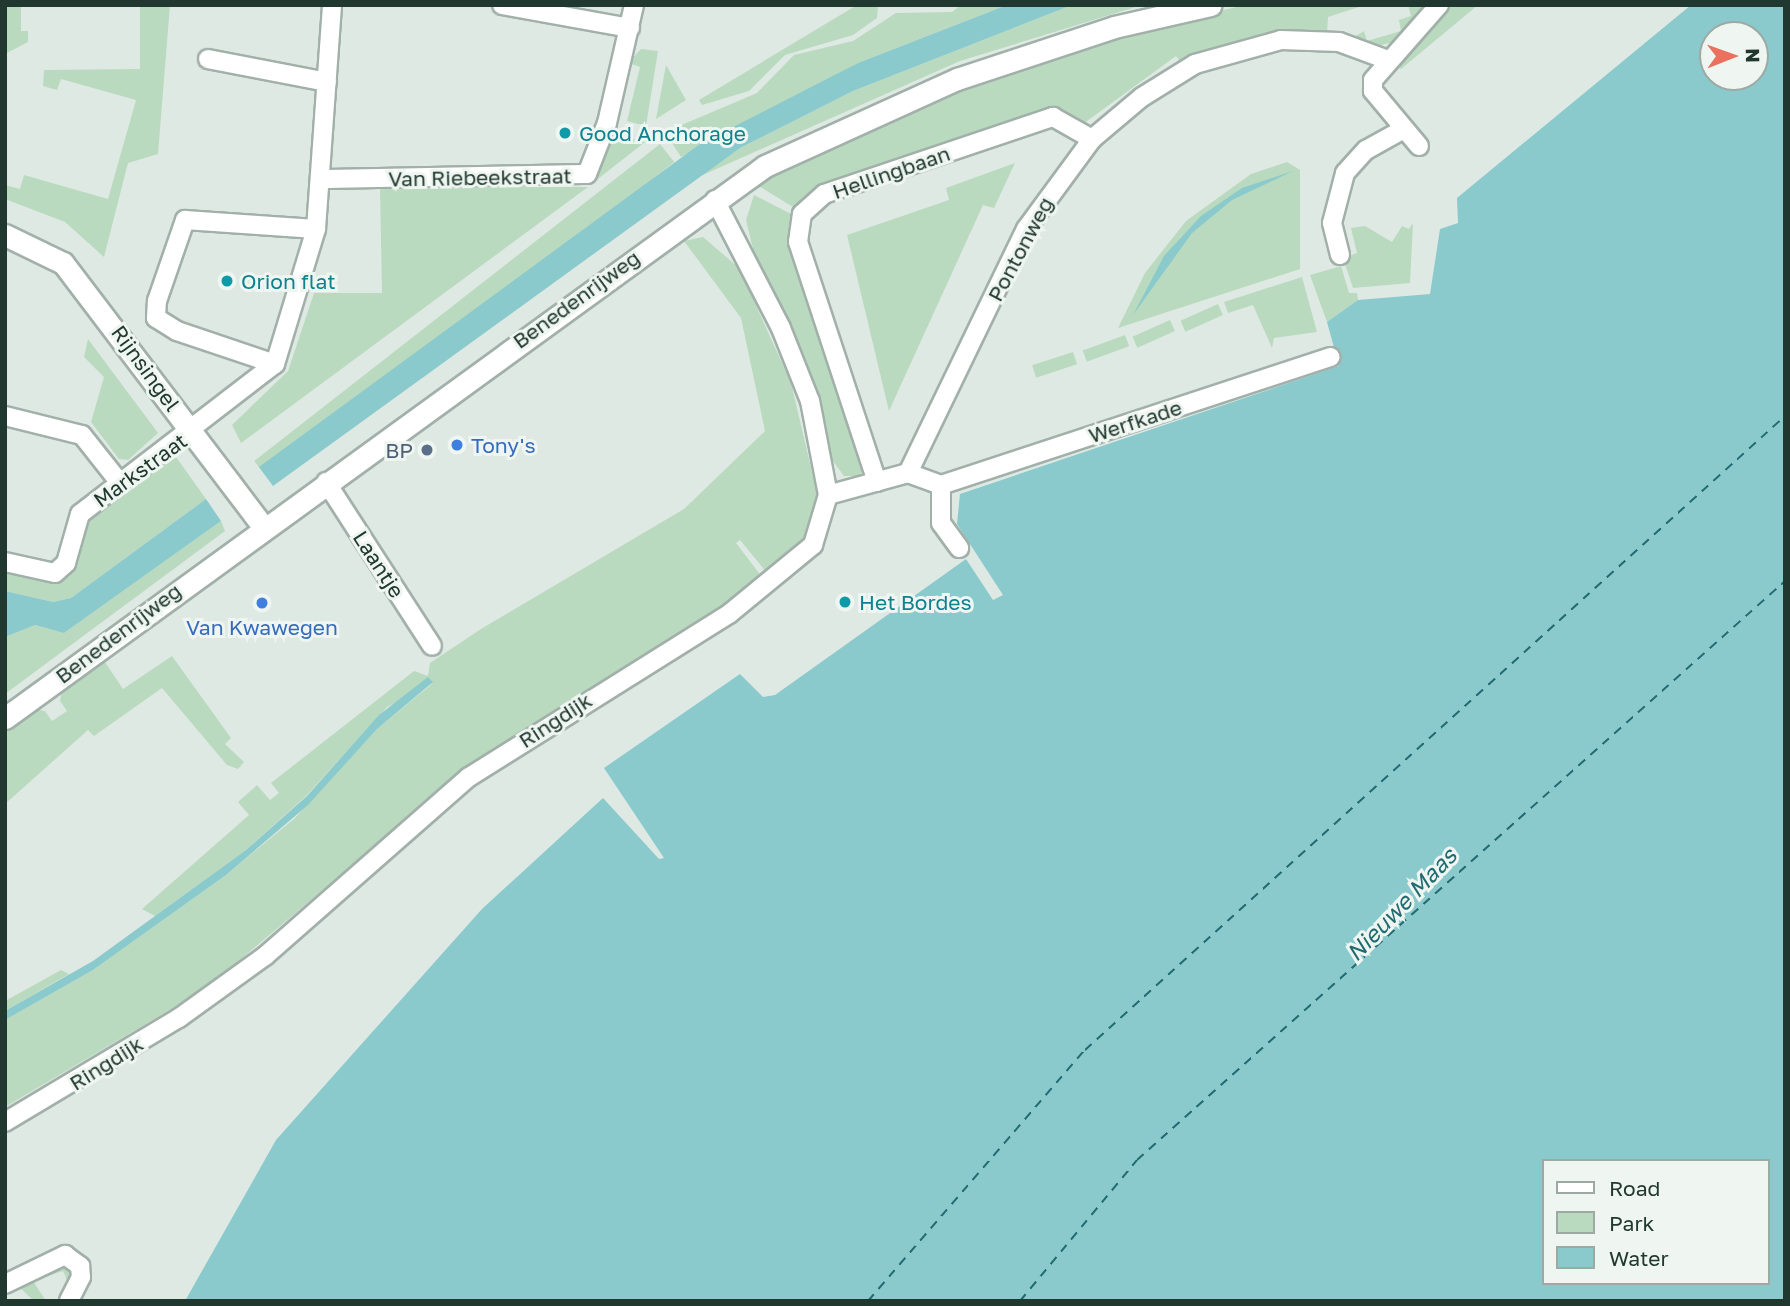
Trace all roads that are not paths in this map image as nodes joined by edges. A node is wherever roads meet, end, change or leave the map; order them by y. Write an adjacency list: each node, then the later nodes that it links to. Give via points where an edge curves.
1 (332, 5): 9 (street)
2 (502, 5): 6 (street)
3 (634, 5): 6 (street, Van Riebeekstraat)
4 (1211, 5): 14 (street, Benedenrijweg, via 1114,27 957,79 765,166)
5 (1439, 5): 8 (street)
6 (629, 28): 13 (street, Van Riebeekstraat, via 587,174)
7 (208, 59): 9 (street)
8 (1388, 60): 10 (street, via 1373,91); 11 (street, Pontonweg, via 1373,50 1314,39 1232,50 1142,97)
9 (327, 82): 13 (street)
10 (1404, 129): 12 (street); 17 (street, via 1366,150 1345,173 1332,223)
11 (1092, 139): 22 (street, Pontonweg, via 1026,229); 24 (street, Hellingbaan, via 1053,117 824,194 802,214 798,242)
12 (1419, 146)
13 (323, 179): 15 (street)
14 (715, 200): 23 (street, Benedenrijweg); 27 (street, Ringdijk, via 782,328 805,389)
15 (316, 229): 19 (street); 19 (street, via 185,220 157,301 156,318 177,331)
16 (5, 235): 21 (street, Rijnsingel, via 63,263)
17 (1340, 256)
18 (1330, 357): 26 (street, Werfkade)
19 (275, 364): 21 (street, Markstraat)
20 (5, 416): 25 (street, via 82,435)
21 (192, 431): 25 (street, Markstraat); 28 (street, Rijnsingel)
22 (908, 473): 24 (street); 26 (street)
23 (326, 482): 28 (street, Benedenrijweg); 31 (street, Laantje)
24 (877, 482): 27 (street)
25 (120, 483): 30 (street, Markstraat, via 80,514 66,563 55,573)
26 (941, 485): 29 (street, via 941,523)
27 (828, 495): 33 (street, Ringdijk, via 813,545 771,584 470,777 265,956 179,1018)
28 (264, 528): 32 (street, Benedenrijweg)
29 (959, 548)
30 (5, 562)
31 (432, 646)
32 (5, 718)
33 (5, 1122)
34 (5, 1284): 35 (street, via 65,1255 80,1266 81,1277)
35 (69, 1301)

